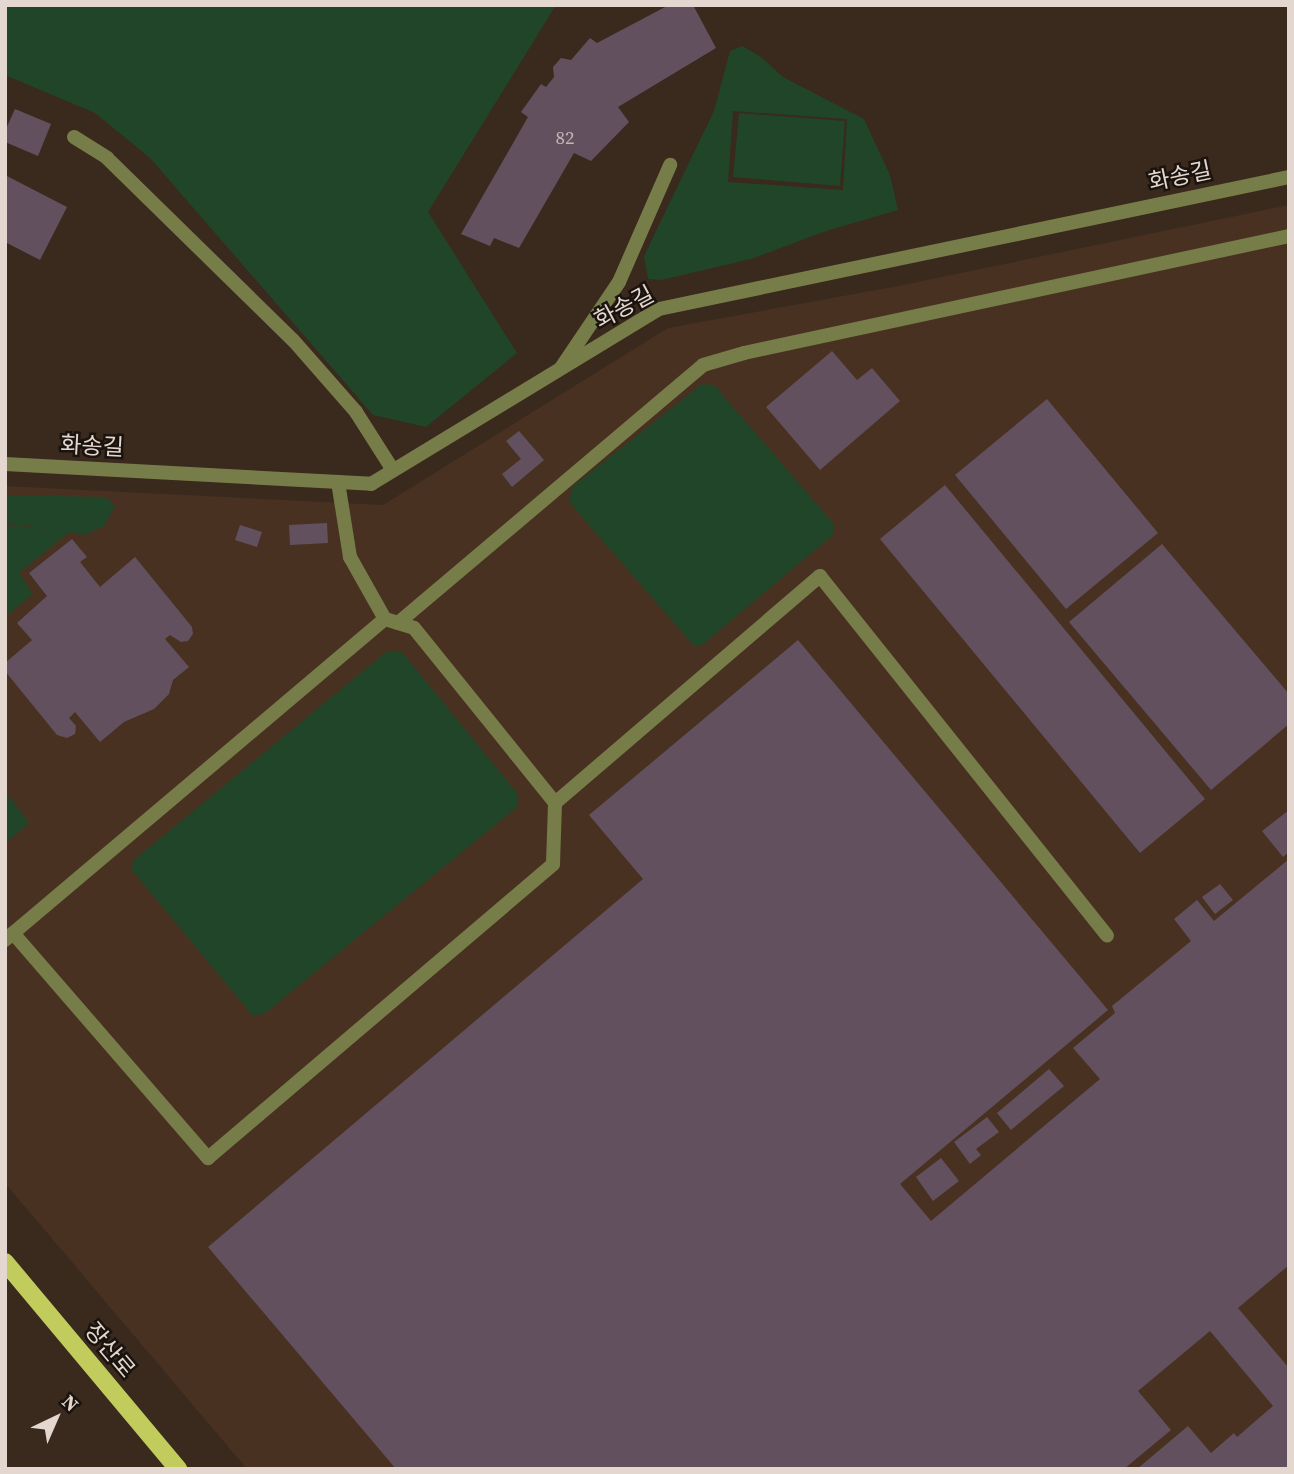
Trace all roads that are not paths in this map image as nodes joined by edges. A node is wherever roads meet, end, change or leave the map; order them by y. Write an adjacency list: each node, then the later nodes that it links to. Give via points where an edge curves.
1 (74, 137): 7 (street, via 107,158 293,340 356,412)
2 (670, 165): 5 (street, via 619,282)
3 (1289, 177): 5 (street, 화송길, via 659,309)
4 (1289, 236): 9 (street, via 703,365)
5 (561, 368): 7 (street, 화송길)
6 (5, 464): 8 (street, 화송길)
7 (393, 470): 8 (street, 화송길, via 372,484)
8 (338, 482): 9 (street, via 350,557)
9 (392, 621): 10 (street, via 414,628); 12 (street)
10 (555, 803): 11 (street, via 820,576); 12 (street, via 553,864 208,1158)
11 (1107, 936)
12 (9, 937)
13 (5, 1262): 14 (main road, 장산로)
14 (178, 1469)

